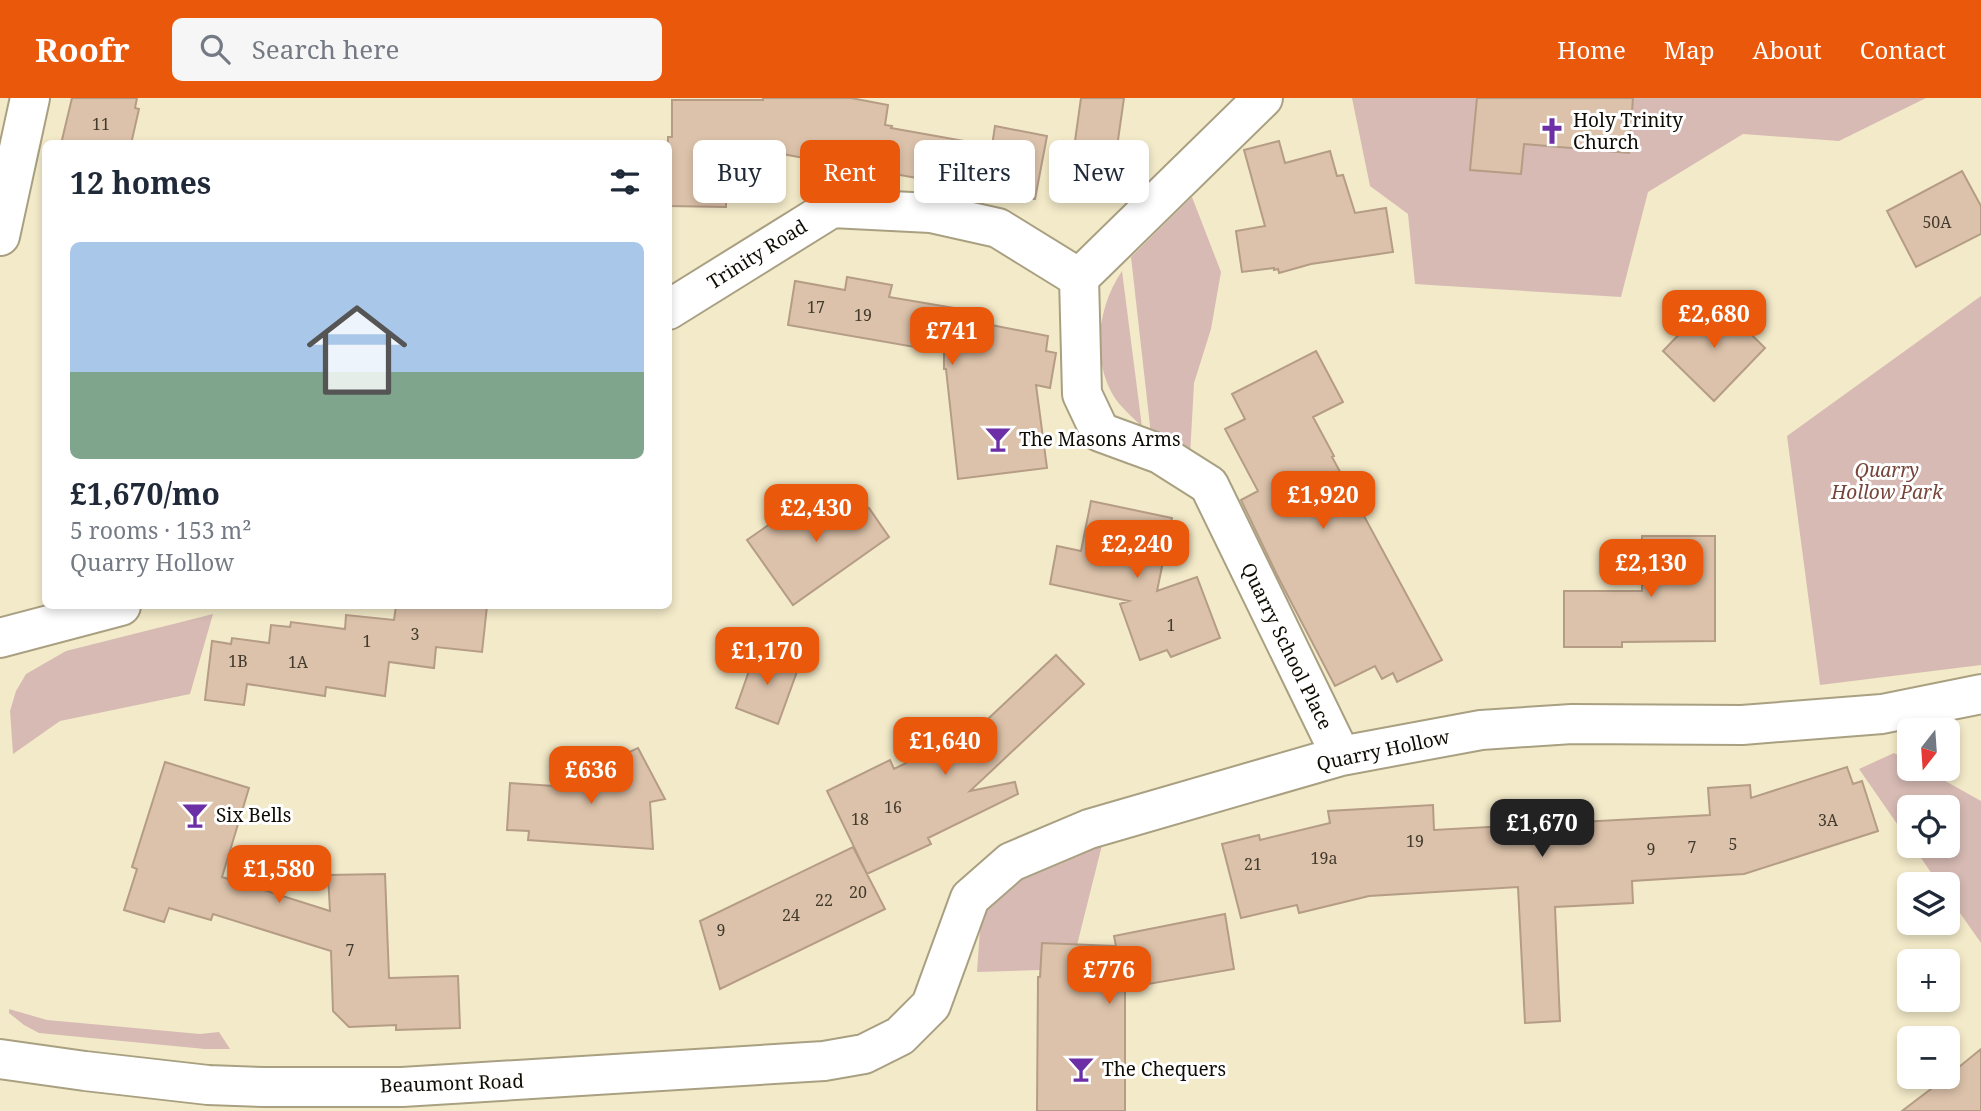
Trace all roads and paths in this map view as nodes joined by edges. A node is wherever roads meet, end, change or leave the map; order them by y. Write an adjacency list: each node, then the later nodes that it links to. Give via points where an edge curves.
1 (30, 98): 3 (street)
2 (1264, 98): 4 (street)
3 (0, 236)
4 (1079, 278): 5 (street, Trinity Road, via 998,228 931,213 832,208); 9 (street, Quarry School Place, via 1082,394 1100,432 1160,454 1209,485)
5 (672, 308)
6 (110, 609): 7 (street)
7 (0, 638)
8 (1981, 694): 9 (street, Quarry Hollow, via 1882,713 1742,725 1572,724 1481,730)
9 (1341, 756): 10 (street, Quarry Hollow, via 1089,829 1011,862 970,898 931,1005)
10 (901, 1036): 12 (street, Beaumont Road, via 864,1054 824,1062)
11 (0, 1059): 12 (street, Beaumont Road, via 208,1085)
12 (402, 1099)

